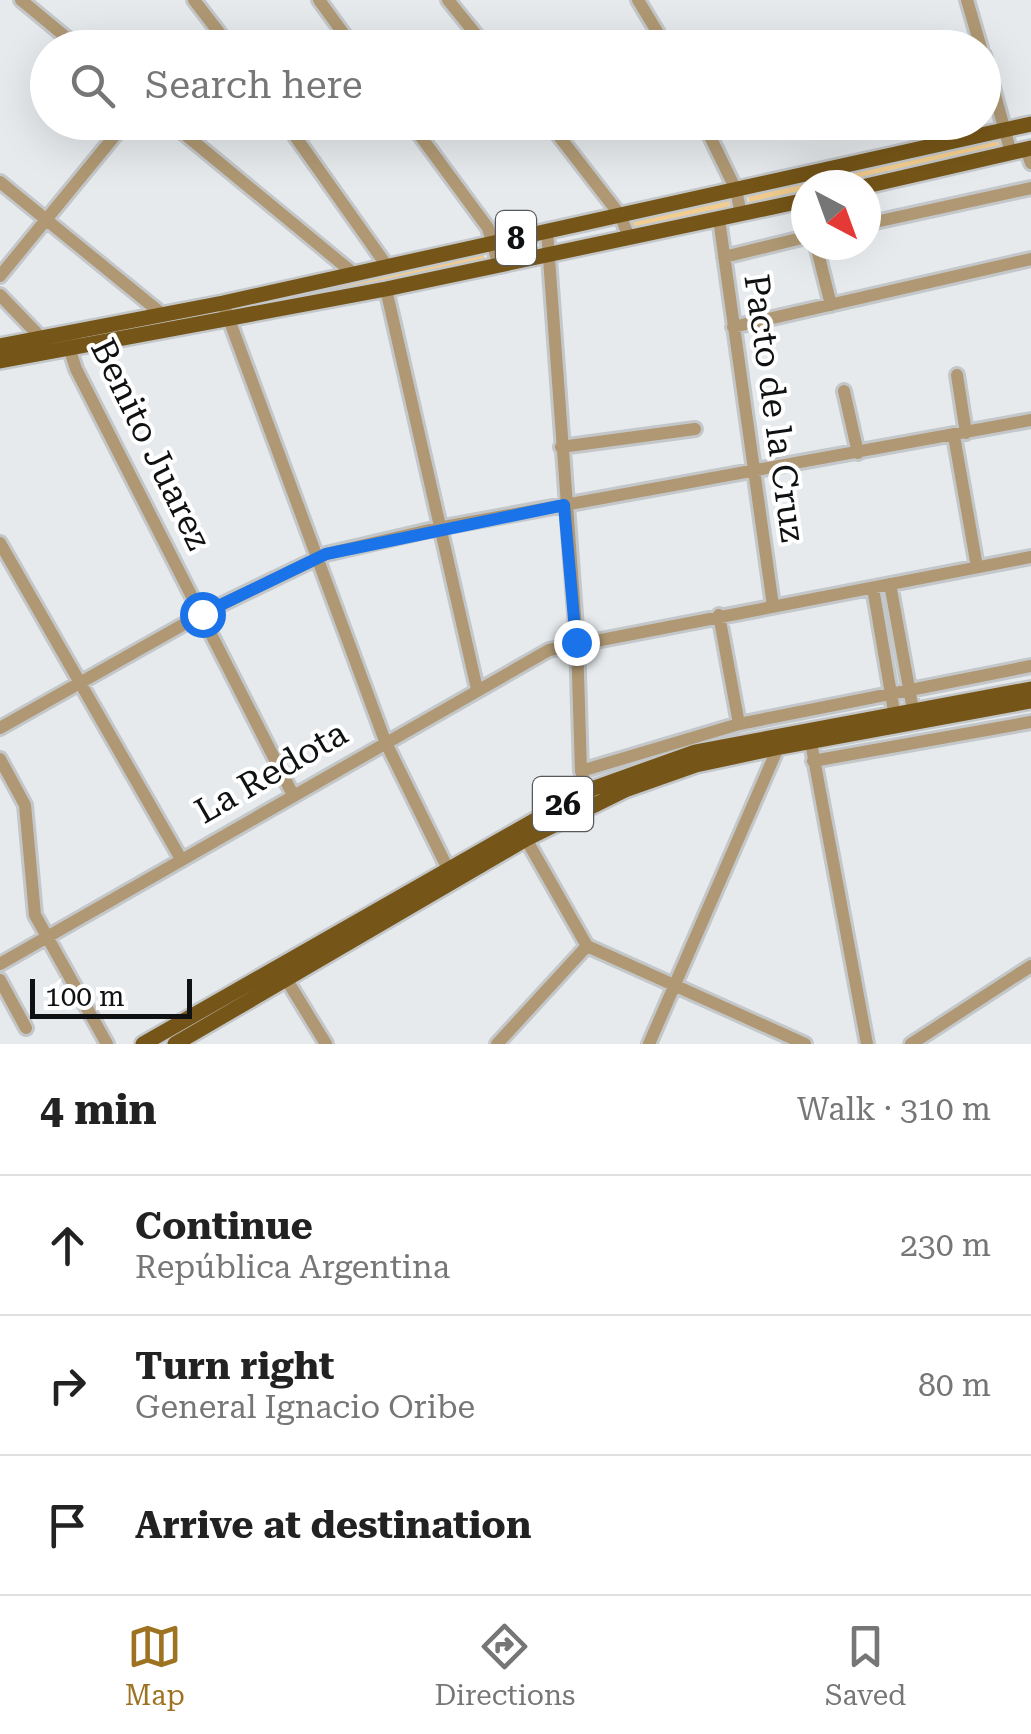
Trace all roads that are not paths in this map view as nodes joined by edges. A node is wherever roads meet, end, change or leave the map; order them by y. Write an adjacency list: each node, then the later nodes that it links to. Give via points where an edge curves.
1 (22, 0): 7 (street)
2 (194, 0): 8 (street)
3 (319, 0): 9 (street)
4 (448, 0): 10 (street)
5 (638, 0): 11 (street)
6 (966, 0): 12 (street)
7 (57, 30)
8 (217, 30)
9 (341, 30)
10 (472, 30)
11 (656, 30)
12 (975, 30)
13 (1001, 113): 15 (street)
14 (1031, 124): 15 (main road, 8)
15 (1006, 130): 16 (main road, 8); 24 (street)
16 (1001, 131)
17 (112, 140): 34 (street)
18 (192, 140): 46 (street)
19 (298, 140): 44 (street)
20 (423, 140): 39 (street)
21 (562, 140): 32 (street)
22 (712, 140): 29 (street)
23 (962, 140): 25 (main road, 8)
24 (1025, 153): 27 (main road)
25 (837, 168): 29 (main road, 8)
26 (0, 182): 34 (street)
27 (881, 183)
28 (1031, 188): 35 (street)
29 (736, 190): 31 (street); 32 (main road, 8)
30 (791, 205): 31 (main road, 8)
31 (742, 214): 33 (main road, 8)
32 (620, 215): 36 (main road, 8); 37 (street)
33 (719, 219): 37 (main road, 8); 41 (street, Pacto de la Cruz)
34 (47, 221): 47 (street); 52 (street)
35 (881, 221)
36 (547, 231): 39 (main road, 8); 40 (street)
37 (629, 238): 40 (main road, 8)
38 (791, 241): 41 (street)
39 (495, 242): 44 (main road, 8); 45 (street)
40 (550, 255): 45 (main road, 8); 63 (street)
41 (724, 257): 53 (street, Pacto de la Cruz)
42 (1031, 259): 50 (street)
43 (820, 260): 50 (street)
44 (387, 266): 46 (main road, 8)
45 (500, 266): 48 (main road, 8)
46 (354, 272): 51 (main road, 8)
47 (0, 276)
48 (386, 289): 51 (main road, 8); 67 (street)
49 (0, 296): 55 (street)
50 (831, 305): 53 (street)
51 (224, 311): 52 (main road, 8); 54 (main road, 8); 69 (street)
52 (162, 314): 54 (main road, 8)
53 (733, 327): 65 (street, Pacto de la Cruz)
54 (67, 341): 55 (main road, 8); 75 (street, Benito Juarez)
55 (48, 344): 56 (main road, 8); 57 (main road, 8)
56 (0, 346)
57 (0, 362)
58 (957, 375): 62 (street)
59 (844, 391): 64 (street)
60 (1031, 420): 62 (street)
61 (695, 429): 63 (street)
62 (960, 435): 64 (street); 71 (street)
63 (561, 447): 66 (street)
64 (858, 452): 65 (street)
65 (754, 471): 66 (street); 74 (street, Pacto de la Cruz)
66 (564, 505): 67 (street); 77 (street)
67 (438, 528): 69 (street); 80 (street)
68 (0, 543): 79 (street)
69 (314, 557): 75 (street); 91 (street)
70 (1031, 557): 71 (street, La Redota)
71 (977, 567): 72 (street, La Redota)
72 (890, 584): 73 (street, La Redota); 81 (street)
73 (872, 588): 74 (street, La Redota); 83 (street)
74 (773, 606): 76 (street, La Redota)
75 (202, 614): 79 (street); 96 (street, Benito Juarez)
76 (719, 615): 77 (street, La Redota); 88 (street)
77 (576, 642): 80 (street, La Redota); 95 (street)
78 (1031, 666): 81 (street)
79 (80, 682): 89 (street); 99 (street)
80 (477, 689): 91 (street, La Redota)
81 (908, 689): 83 (street); 85 (street)
82 (1031, 689): 85 (main road, 26)
83 (892, 692): 86 (street); 88 (street)
84 (1031, 701): 85 (main road, 26)
85 (914, 717): 86 (main road, 26)
86 (896, 720): 90 (main road, 26)
87 (1031, 722): 94 (street)
88 (739, 724): 95 (street)
89 (0, 728)
90 (809, 736): 92 (main road, 26); 94 (street)
91 (386, 741): 96 (street, La Redota); 100 (street)
92 (780, 741): 97 (main road, 26); 107 (street)
93 (0, 759): 101 (street, via 24,805 31,896)
94 (813, 761): 116 (street)
95 (581, 770): 97 (street)
96 (293, 795): 99 (street, La Redota)
97 (589, 797): 98 (main road, 26); 100 (main road, 26)
98 (526, 839): 102 (street); 105 (main road, 26)
99 (181, 860): 101 (street, La Redota)
100 (449, 872): 110 (main road, 26)
101 (45, 937): 103 (street, La Redota); 109 (street)
102 (586, 946): 107 (street); 113 (street)
103 (0, 964)
104 (1029, 971): 117 (street)
105 (285, 977): 111 (main road, 26); 112 (street)
106 (0, 980): 108 (street)
107 (675, 985): 114 (street); 115 (street)
108 (26, 1028)
109 (107, 1044)
110 (142, 1044)
111 (175, 1044)
112 (326, 1044)
113 (496, 1044)
114 (649, 1044)
115 (805, 1044)
116 (867, 1044)
117 (911, 1044)

